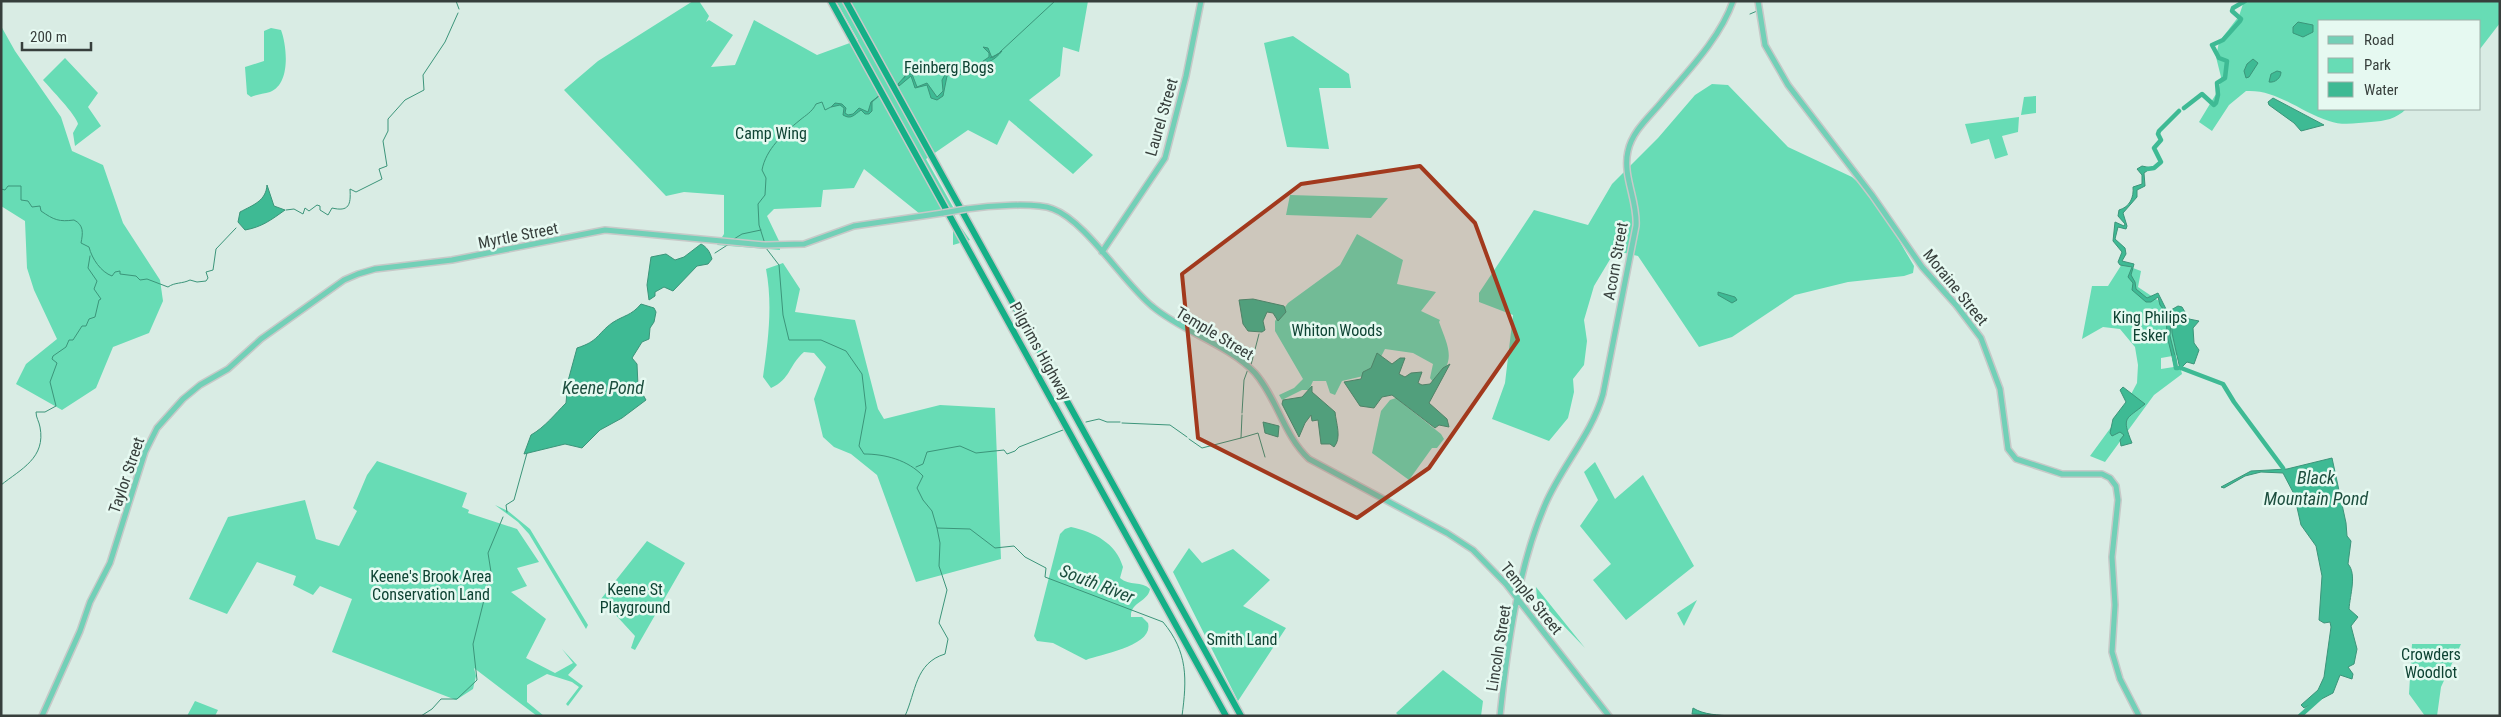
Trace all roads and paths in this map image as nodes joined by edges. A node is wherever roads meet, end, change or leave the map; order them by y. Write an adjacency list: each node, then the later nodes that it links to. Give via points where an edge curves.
1 (831, 1): 14 (highway, Pilgrims Highway)
2 (846, 1): 15 (highway, Pilgrims Highway)
3 (1201, 1): 7 (main road, Laurel Street, via 1165,158)
4 (1733, 1): 11 (main road, Acorn Street, via 1705,48 1630,145 1627,163 1636,208 1636,226 1599,408)
5 (1758, 1): 18 (main road, Moraine Street, via 1765,45 1788,85 1872,195 1922,268 1981,338 1998,383 2011,455 2059,474 2098,473 2114,482 2118,496 2112,557 2115,606 2112,648 2114,662)
6 (706, 240): 8 (main road, Temple Street, bridge, via 766,245 804,244 854,226 966,209 1019,206 1052,208 1072,221); 10 (main road, Myrtle Street, via 601,231 452,260 372,270 355,275)
7 (1106, 244): 8 (main road); 9 (main road, Laurel Street)
8 (1096, 246): 9 (main road, Temple Street)
9 (1102, 252): 12 (main road, Temple Street, via 1141,297 1168,320 1229,353 1252,370 1307,457 1459,540 1488,565)
10 (337, 286): 13 (main road, Taylor Street, via 261,340 231,367 182,399 157,428 145,452 109,567 90,602)
11 (1547, 499): 12 (main road, Lincoln Street, via 1529,547)
12 (1518, 599): 16 (main road, Lincoln Street); 17 (main road, Temple Street)
13 (42, 716)
14 (1226, 716)
15 (1241, 716)
16 (1500, 716)
17 (1609, 716)
18 (2139, 716)

